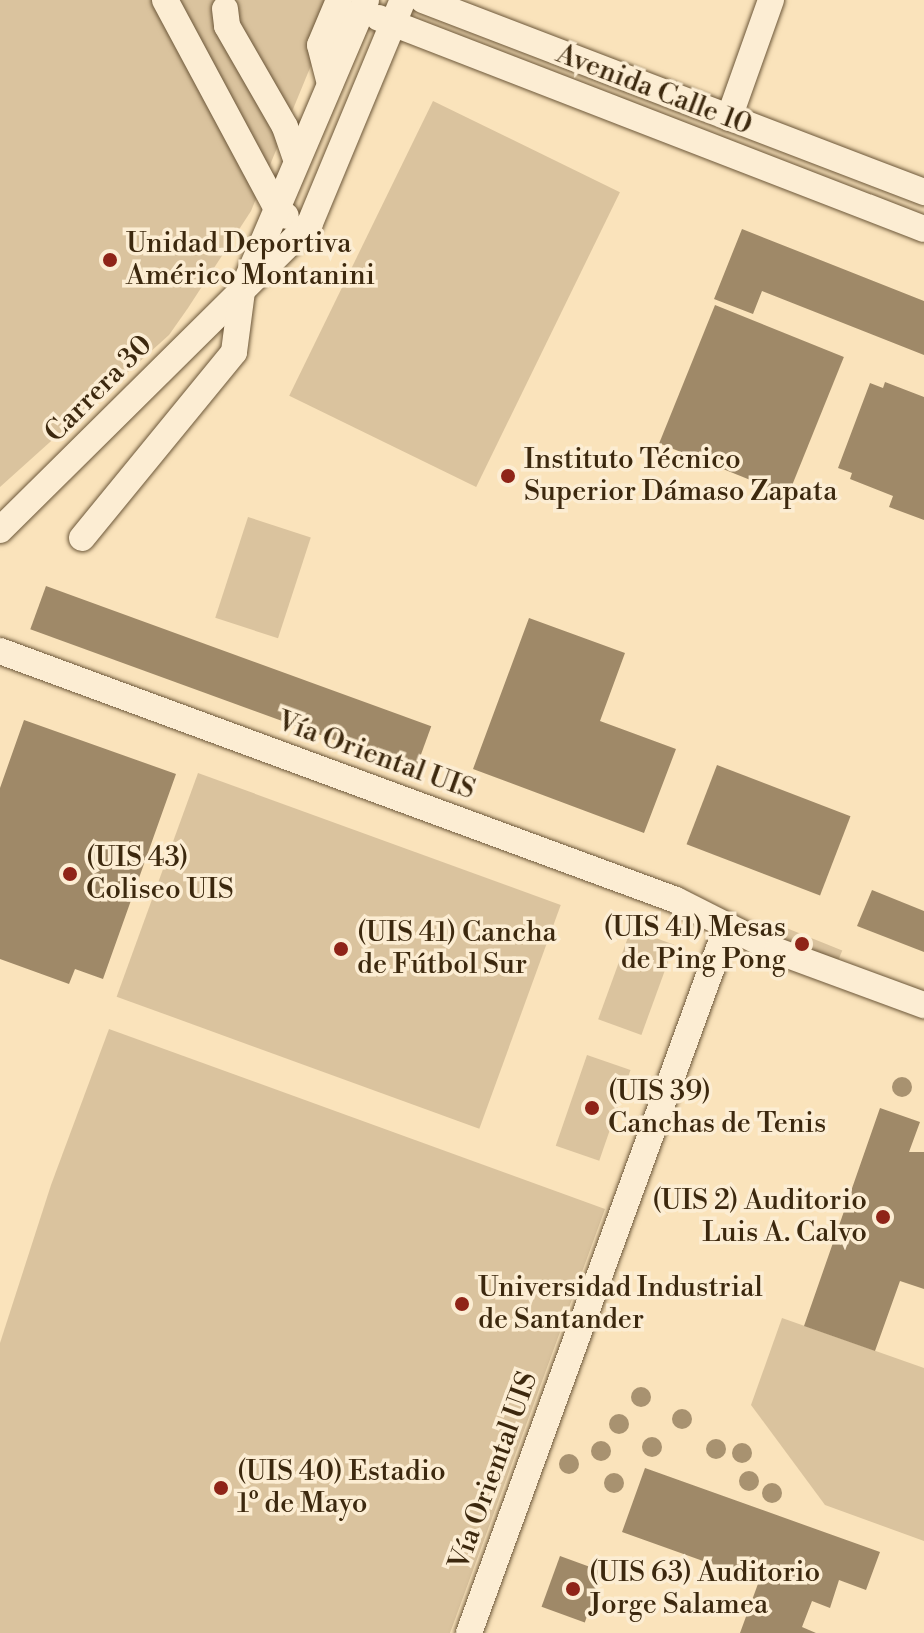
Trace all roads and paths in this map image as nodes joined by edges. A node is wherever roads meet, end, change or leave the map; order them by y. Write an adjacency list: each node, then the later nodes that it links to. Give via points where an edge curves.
1 (165, 0): 10 (street)
2 (423, 0): 7 (street, Avenida Calle 10)
3 (771, 0): 7 (street)
4 (355, 4): 6 (street, Avenida Calle 10); 8 (street, via 330,84)
5 (225, 9): 8 (street, via 227,26 285,127)
6 (398, 12): 11 (street); 12 (street, Avenida Calle 10)
7 (729, 118): 9 (street, Avenida Calle 10)
8 (297, 161): 10 (street)
9 (924, 192)
10 (277, 209): 11 (street, via 291,220); 13 (street)
11 (310, 223): 13 (street, Carrera 30)
12 (924, 229)
13 (242, 291): 14 (street, Carrera 30); 15 (street, via 234,352)
14 (0, 530)
15 (82, 538)
16 (0, 651): 17 (street, Vía Oriental UIS, via 676,900)
17 (727, 926): 18 (street, Vía Oriental UIS, via 777,951); 19 (street, Vía Oriental UIS)
18 (924, 1005)
19 (469, 1633)

